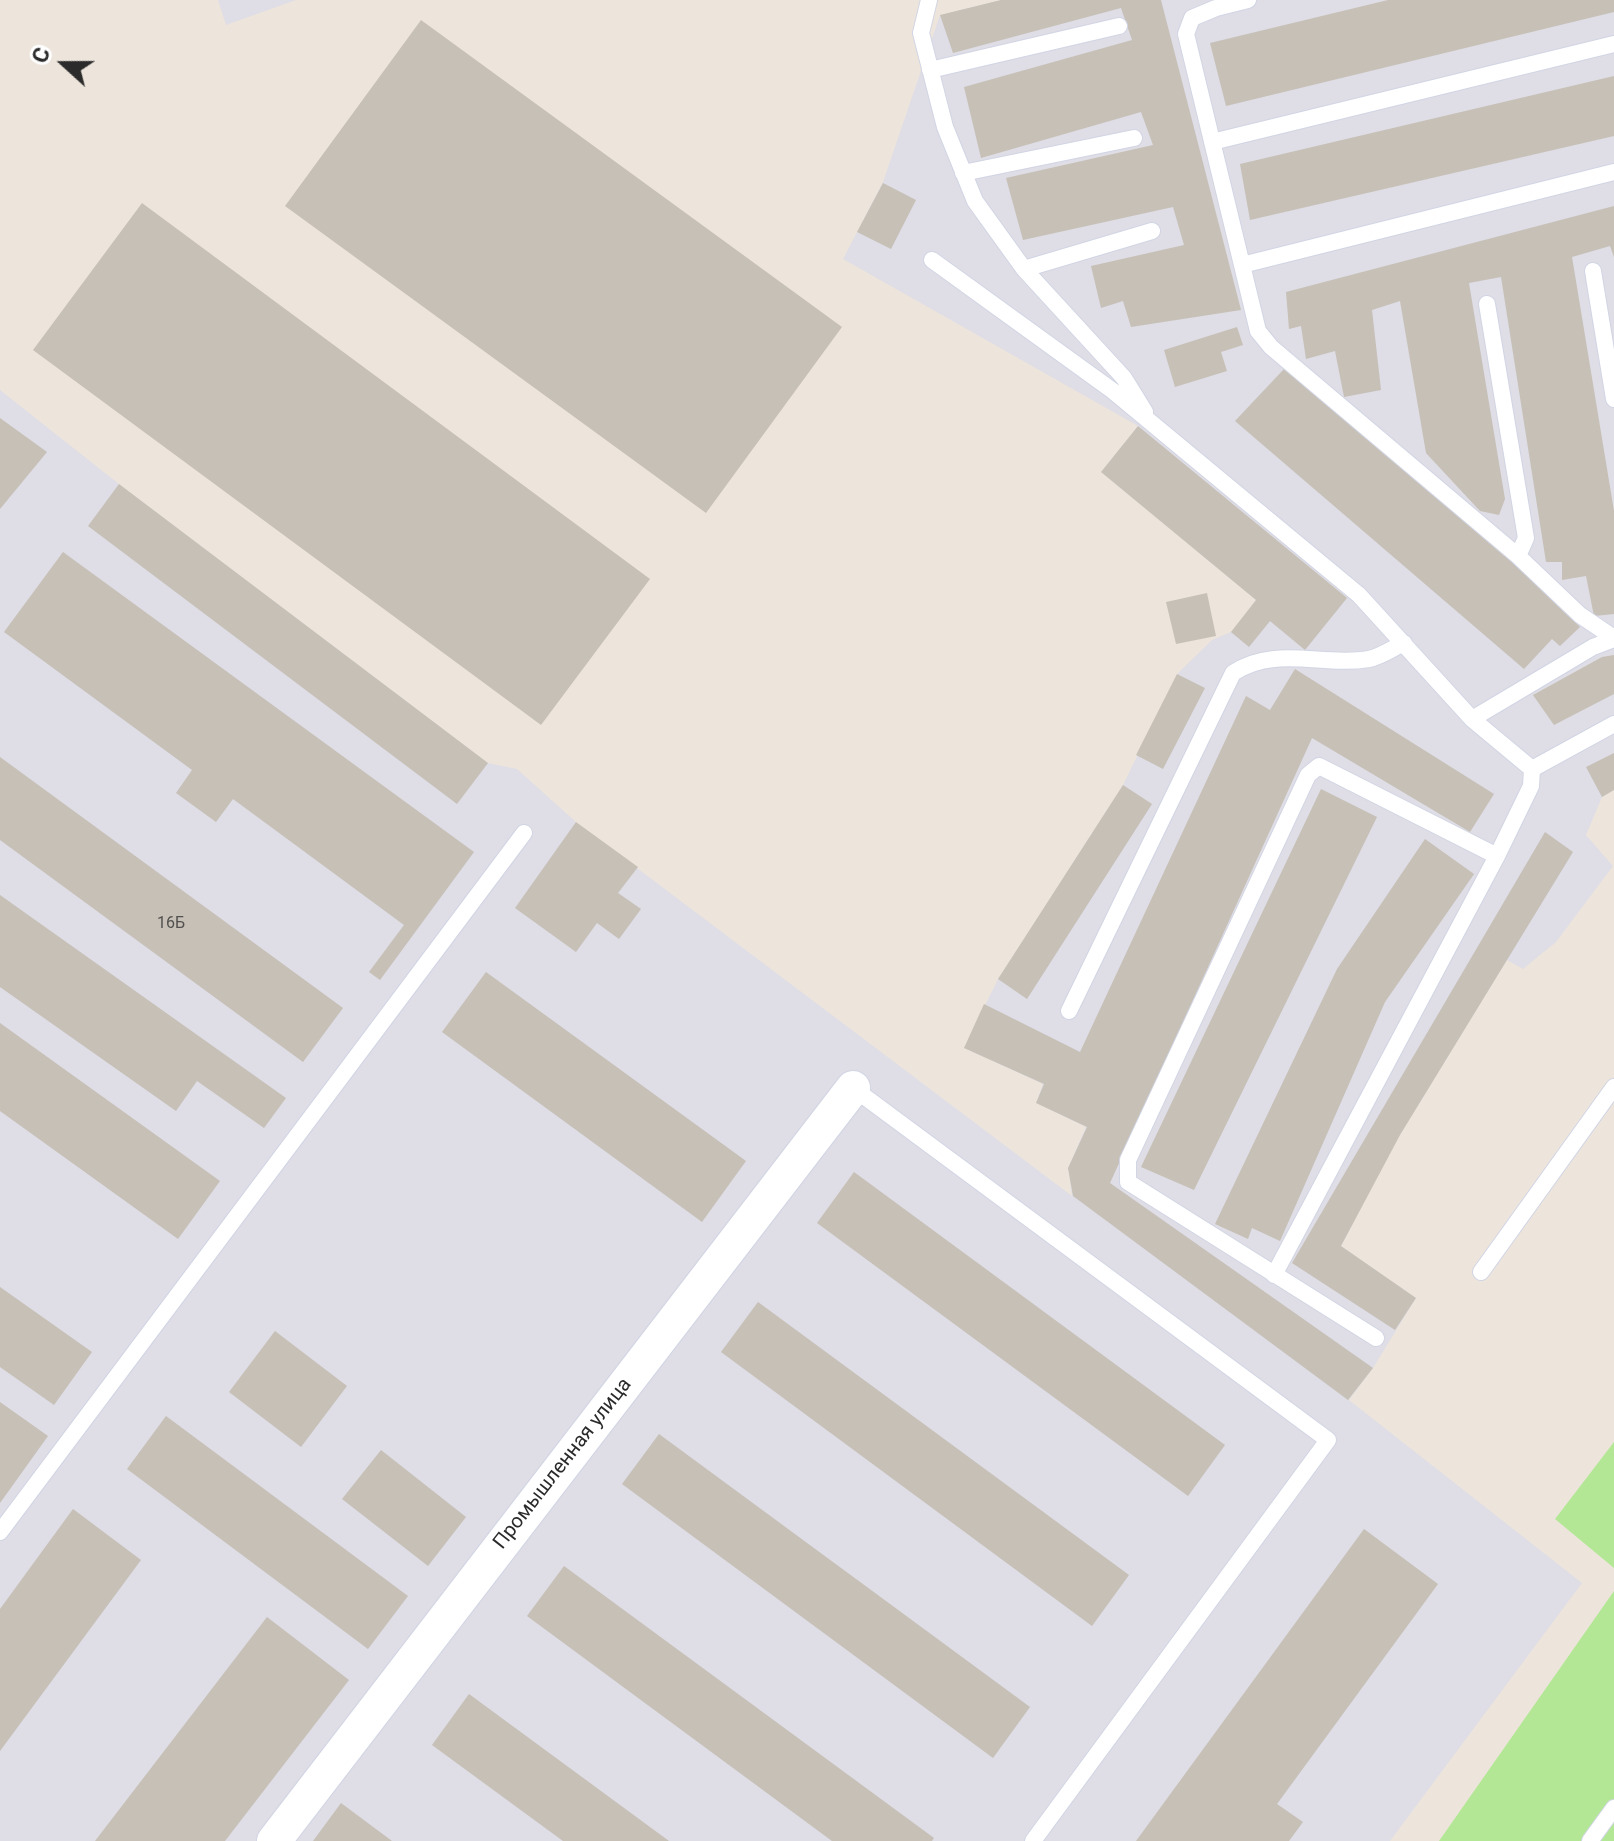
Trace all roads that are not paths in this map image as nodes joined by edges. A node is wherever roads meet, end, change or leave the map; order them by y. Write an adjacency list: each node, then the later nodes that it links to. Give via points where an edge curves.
1 (929, 0): 5 (lane, via 921,33)
2 (1248, 0): 7 (lane, via 1192,18 1186,34)
3 (1119, 26): 5 (lane)
4 (1614, 44): 7 (lane)
5 (930, 70): 9 (lane)
6 (1134, 138): 9 (lane)
7 (1212, 142): 12 (lane)
8 (1614, 172): 12 (lane)
9 (963, 173): 13 (lane, via 975,201)
10 (1152, 231): 13 (lane)
11 (932, 260): 17 (lane)
12 (1242, 265): 18 (lane, via 1258,331 1271,347)
13 (1024, 269): 17 (lane, via 1124,378)
14 (1593, 271): 16 (lane)
15 (1487, 304): 18 (lane, via 1526,538)
16 (1614, 399)
17 (1152, 424): 20 (lane, via 1359,595)
18 (1518, 556): 19 (lane, via 1580,615)
19 (1614, 638): 21 (lane)
20 (1404, 643): 21 (lane); 26 (lane, via 1371,659 1285,656 1233,673)
21 (1472, 719): 23 (lane)
22 (1614, 724): 23 (lane)
23 (1532, 769): 25 (lane, via 1531,786)
24 (524, 833): 32 (lane)
25 (1497, 856): 30 (lane); 30 (lane, via 1335,772 1319,766 1308,775 1128,1160 1128,1182)
26 (1069, 1011)
27 (1614, 1087): 29 (lane)
28 (853, 1088): 34 (street, Промышленная улица); 35 (lane, via 1328,1440)
29 (1481, 1272)
30 (1274, 1275): 31 (lane)
31 (1376, 1338)
32 (0, 1532)
33 (1614, 1808): 36 (lane)
34 (274, 1841)
35 (1033, 1841)
36 (1590, 1841)

